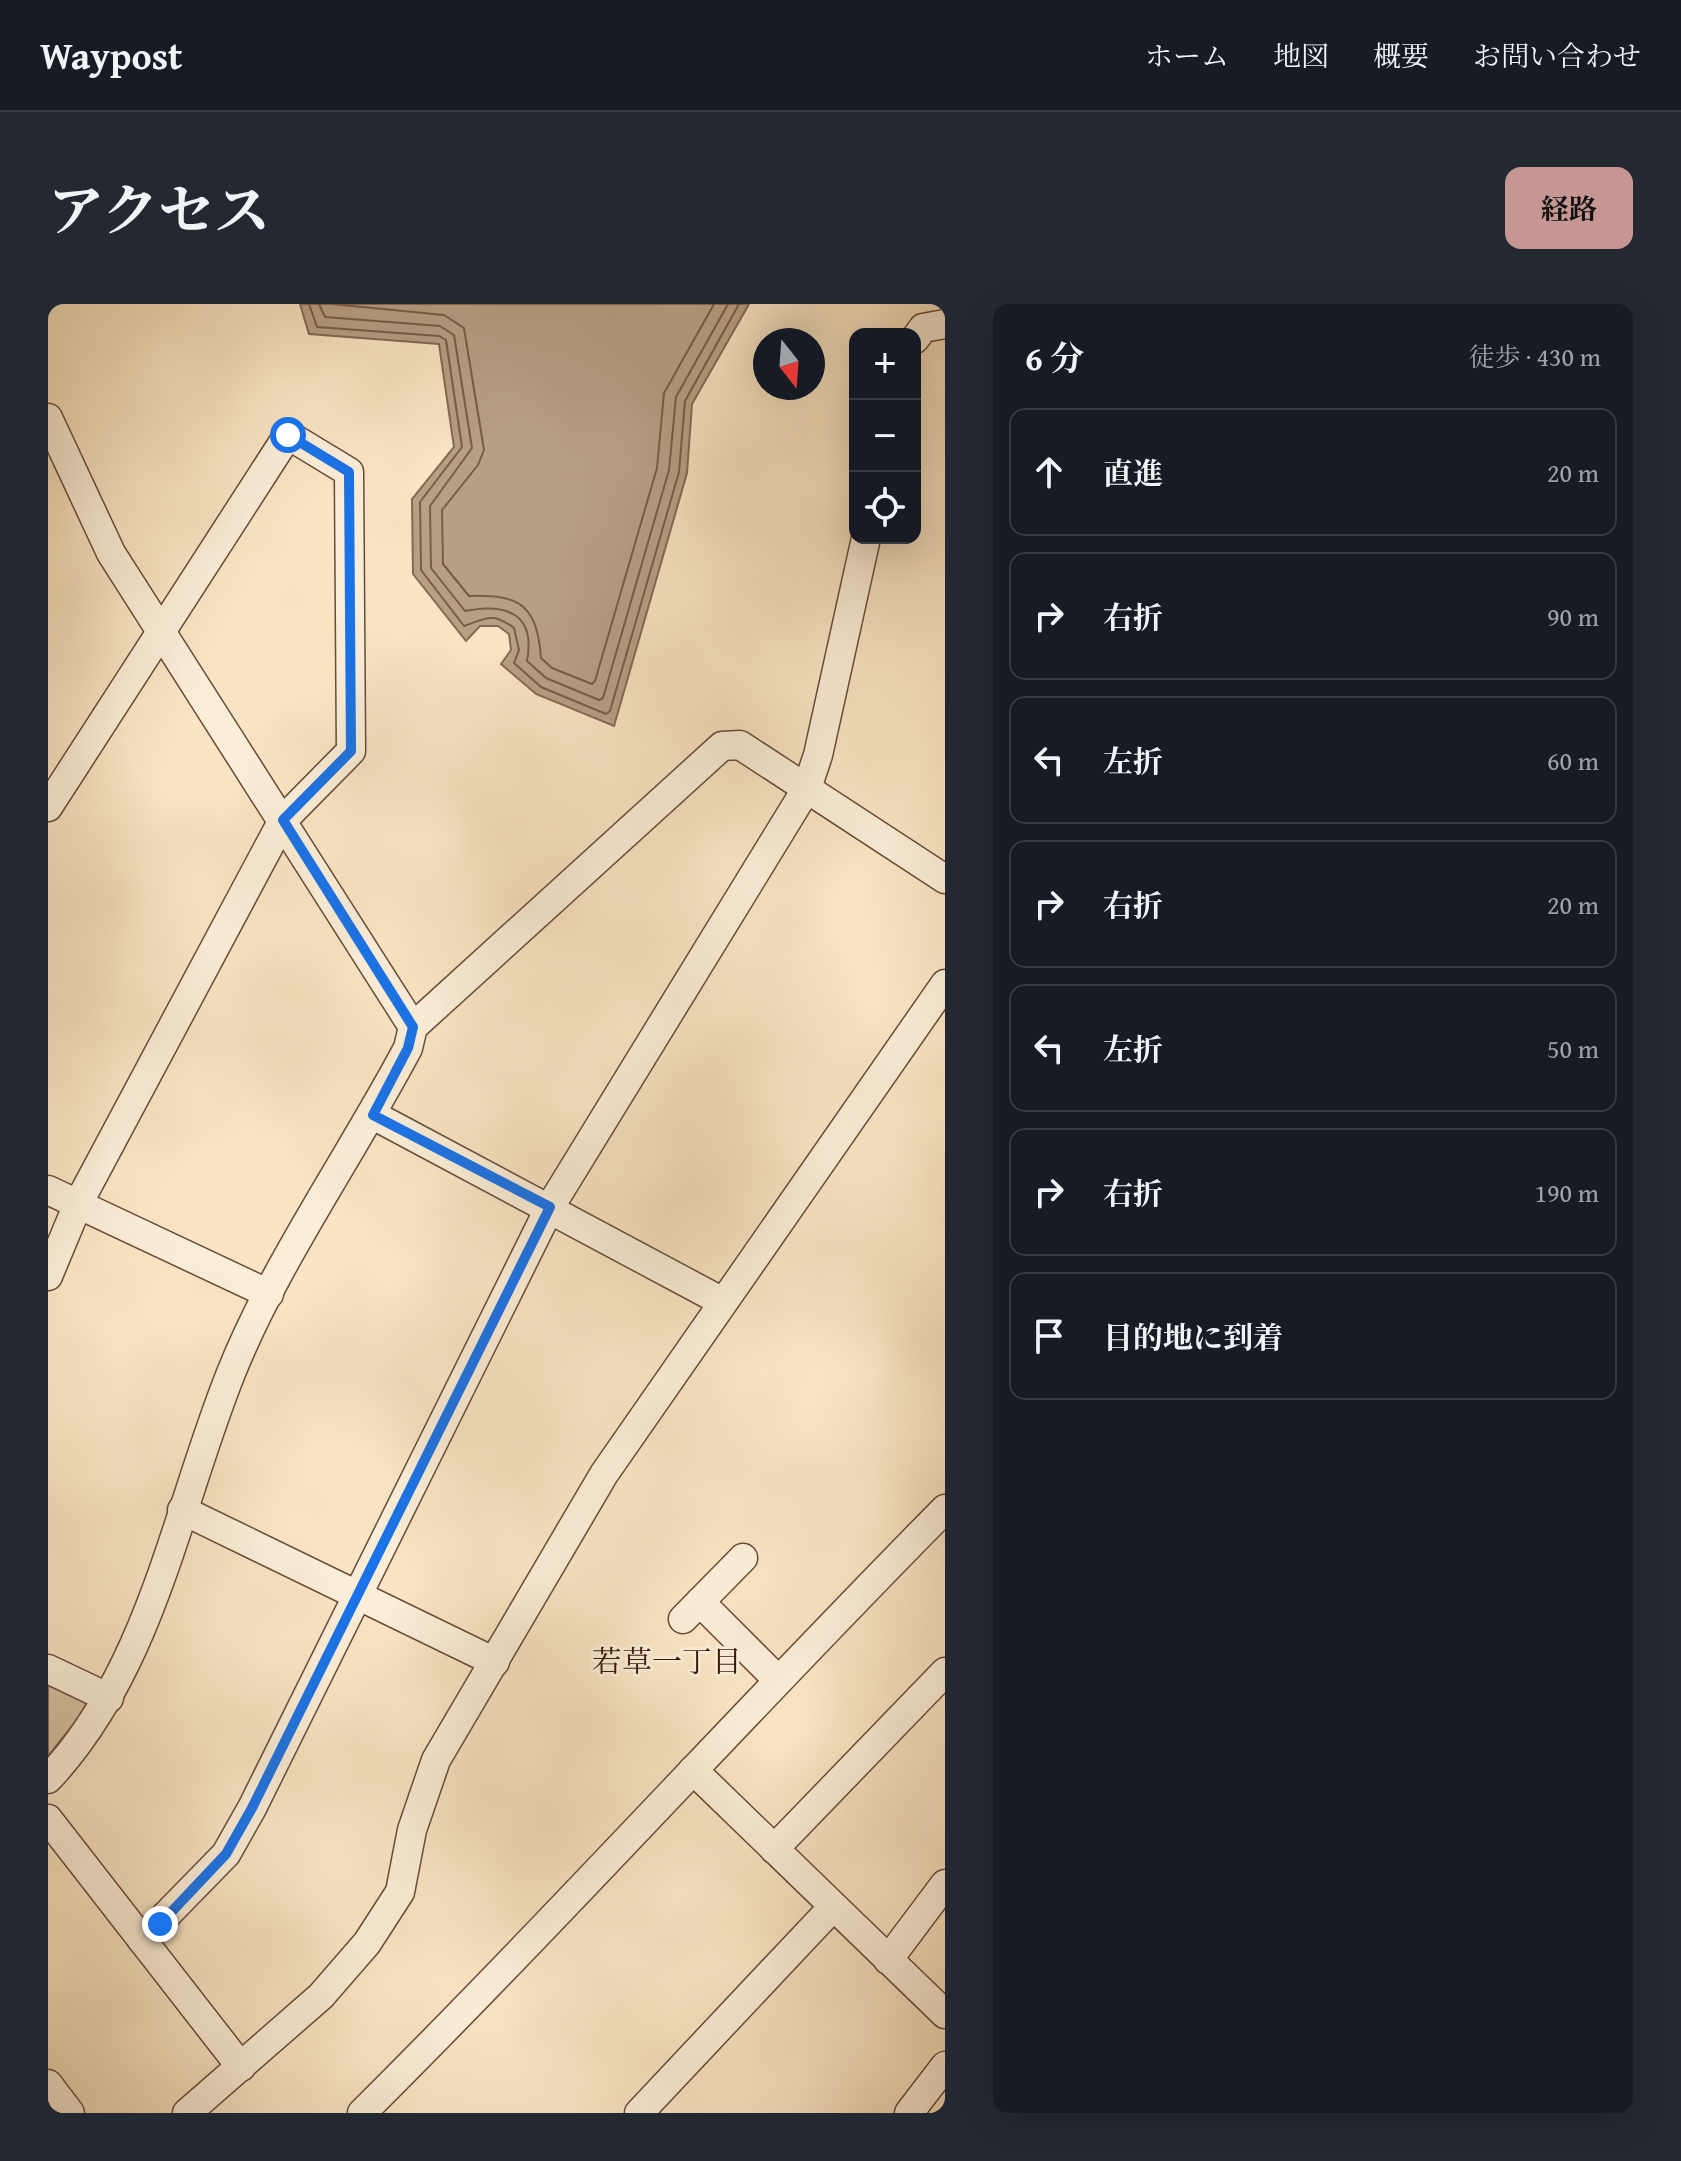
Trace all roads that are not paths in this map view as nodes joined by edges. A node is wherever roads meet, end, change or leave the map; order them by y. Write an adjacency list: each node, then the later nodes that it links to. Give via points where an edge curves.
1 (945, 324): 2 (street)
2 (921, 331)
3 (51, 432): 5 (street, via 111,553)
4 (865, 544): 6 (street)
5 (160, 630): 7 (street); 8 (street); 8 (street, via 288,435 349,472 351,751)
6 (807, 788): 9 (street); 11 (street, via 740,745 722,746); 15 (street)
7 (48, 807)
8 (283, 820): 11 (street); 14 (street)
9 (945, 879)
10 (945, 984): 18 (street)
11 (413, 1027): 12 (street, via 408,1048)
12 (373, 1115): 15 (street); 17 (street)
13 (48, 1190): 14 (street)
14 (78, 1204): 16 (street); 17 (street)
15 (550, 1207): 18 (street); 22 (street)
16 (48, 1276)
17 (269, 1294): 20 (street, via 231,1371)
18 (723, 1302): 23 (street, via 604,1474)
19 (945, 1509): 26 (street)
20 (182, 1510): 22 (street); 27 (street, via 141,1632)
21 (743, 1558): 26 (street, via 691,1611)
22 (356, 1593): 23 (street); 34 (street, via 226,1854)
23 (495, 1662): 38 (street, via 436,1760 412,1830 400,1892 367,1943 321,1996)
24 (48, 1669): 27 (street)
25 (945, 1672): 31 (street)
26 (777, 1679): 28 (street)
27 (109, 1698): 29 (street)
28 (693, 1770): 31 (street); 42 (street, via 503,1973)
29 (48, 1779)
30 (48, 1819): 34 (street)
31 (774, 1849): 33 (street)
32 (945, 1884): 35 (street)
33 (832, 1908): 35 (street); 43 (street)
34 (142, 1940): 38 (street)
35 (888, 1960): 36 (street)
36 (945, 2014)
37 (945, 2066): 44 (street)
38 (241, 2067): 41 (street)
39 (48, 2084): 40 (street)
40 (70, 2113)
41 (187, 2113)
42 (362, 2113)
43 (639, 2113)
44 (909, 2113)

